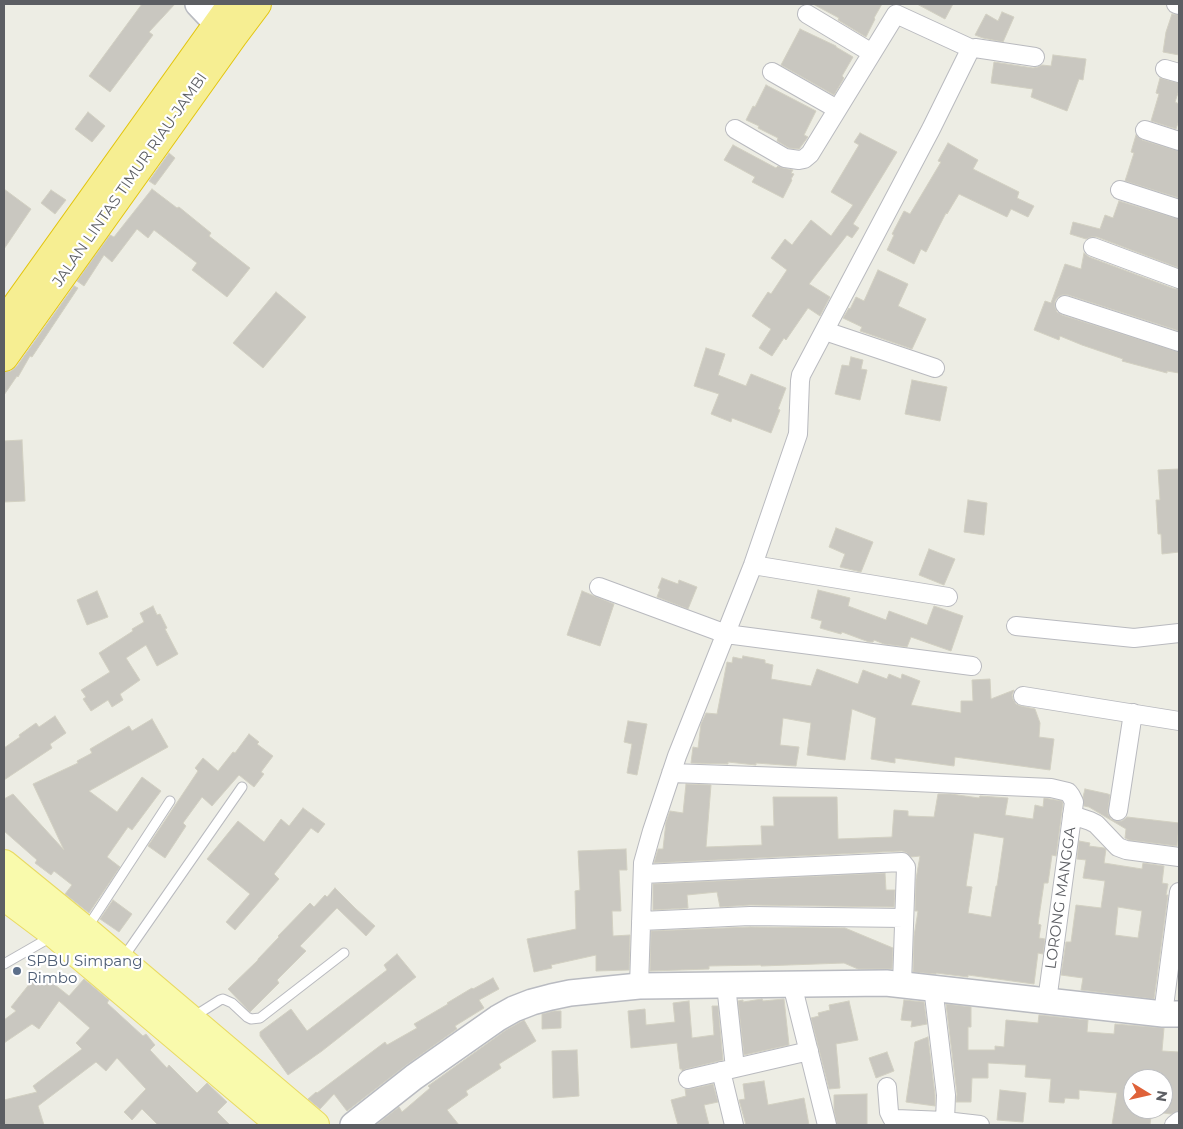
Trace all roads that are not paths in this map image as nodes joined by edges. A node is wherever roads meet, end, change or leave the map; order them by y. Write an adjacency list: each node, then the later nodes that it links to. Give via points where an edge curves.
1 (198, 4): 4 (street)
2 (257, 4): 18 (highway, JALAN LINTAS TIMUR RIAU-JAMBI)
3 (899, 9): 6 (street); 7 (street)
4 (224, 14): 18 (highway, JALAN LINTAS TIMUR RIAU-JAMBI)
5 (807, 14): 7 (street)
6 (972, 49): 8 (street); 21 (street)
7 (872, 53): 10 (street)
8 (1035, 57)
9 (772, 72): 10 (street)
10 (837, 109): 11 (street, via 810,154 799,160 784,158)
11 (735, 129)
12 (1145, 130): 13 (street)
13 (1179, 141)
14 (1120, 190): 15 (street)
15 (1179, 209)
16 (1093, 247): 17 (street)
17 (1179, 279)
18 (29, 304): 20 (highway, JALAN LINTAS TIMUR RIAU-JAMBI); 23 (highway, JALAN LINTAS TIMUR RIAU-JAMBI)
19 (1065, 305): 22 (street)
20 (4, 323)
21 (825, 330): 24 (street); 25 (street, via 801,375 798,434)
22 (1179, 342)
23 (4, 357)
24 (935, 368)
25 (753, 565): 27 (street); 30 (street)
26 (599, 586): 30 (street)
27 (948, 597)
28 (1016, 626): 29 (street, via 1134,638)
29 (1179, 633)
30 (726, 634): 31 (street); 35 (street)
31 (972, 666)
32 (1023, 696): 33 (street)
33 (1134, 714): 34 (street); 38 (street)
34 (1179, 720)
35 (671, 773): 39 (street, LORONG MANGGA, via 1051,788 1068,792 1074,802); 42 (street, via 643,863)
36 (242, 787): 50 (lane)
37 (170, 801): 47 (lane)
38 (1118, 811)
39 (1072, 816): 40 (street, via 1096,824 1118,847); 57 (street, LORONG MANGGA)
40 (1179, 858)
41 (4, 864): 47 (main road)
42 (643, 874): 45 (street, via 900,861 906,867); 46 (street)
43 (1179, 892): 58 (street)
44 (4, 896): 48 (main road)
45 (904, 918): 46 (street, via 750,916); 53 (street)
46 (641, 921): 55 (street)
47 (85, 930): 50 (main road)
48 (56, 935): 51 (lane); 60 (main road)
49 (344, 953): 59 (lane, via 260,1018 251,1019 232,1003 220,1000)
50 (121, 961): 59 (main road)
51 (4, 964)
52 (792, 984): 53 (street); 54 (street); 61 (street)
53 (902, 984): 56 (street)
54 (726, 985): 55 (street); 62 (street)
55 (639, 986): 69 (street, via 570,993 514,1010 414,1077)
56 (933, 988): 57 (street); 65 (street, via 946,1095)
57 (1047, 1000): 58 (street)
58 (1171, 1014)
59 (190, 1019): 60 (main road)
60 (209, 1050): 67 (main road); 68 (main road)
61 (809, 1051): 62 (street); 71 (street)
62 (728, 1070): 63 (street); 70 (street)
63 (688, 1079)
64 (887, 1087): 65 (street, via 888,1112 892,1118)
65 (945, 1121): 72 (street)
66 (1179, 1122): 73 (street)
67 (281, 1125)
68 (315, 1125)
69 (353, 1125)
70 (734, 1125)
71 (827, 1125)
72 (980, 1125)
73 (1174, 1125)

